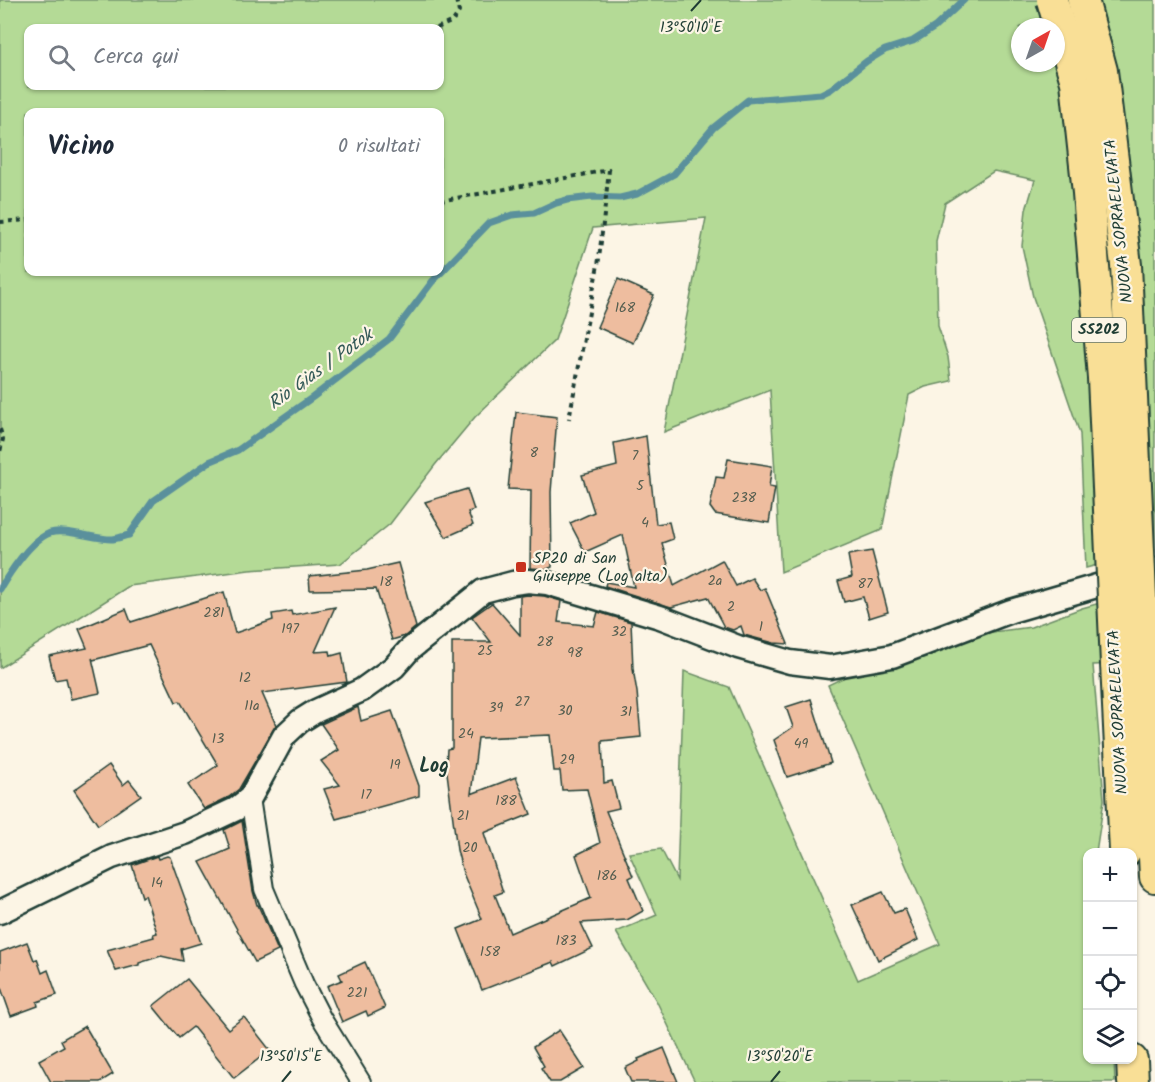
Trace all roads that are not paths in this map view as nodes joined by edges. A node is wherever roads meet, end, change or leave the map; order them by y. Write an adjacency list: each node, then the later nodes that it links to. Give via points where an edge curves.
1 (1052, 0): 4 (highway, NUOVA SOPRAELEVATA / SS202, bridge, via 1076,82)
2 (1083, 0): 4 (highway, NUOVA SOPRAELEVATA / SS202, bridge, via 1102,71 1126,265)
3 (1155, 569): 5 (street, via 1011,611 892,656 830,667 790,662 738,647 660,617 547,583 513,583 483,591 362,690 300,721 284,736)
4 (1130, 662): 6 (highway, NUOVA SOPRAELEVATA / SS202); 7 (highway, NUOVA SOPRAELEVATA / SS202)
5 (250, 798): 8 (street, via 236,809 185,833 112,857); 10 (street, via 264,889 304,984)
6 (1125, 848)
7 (1155, 877)
8 (0, 912)
9 (1132, 1064): 11 (highway)
10 (361, 1082)
11 (1133, 1082)

